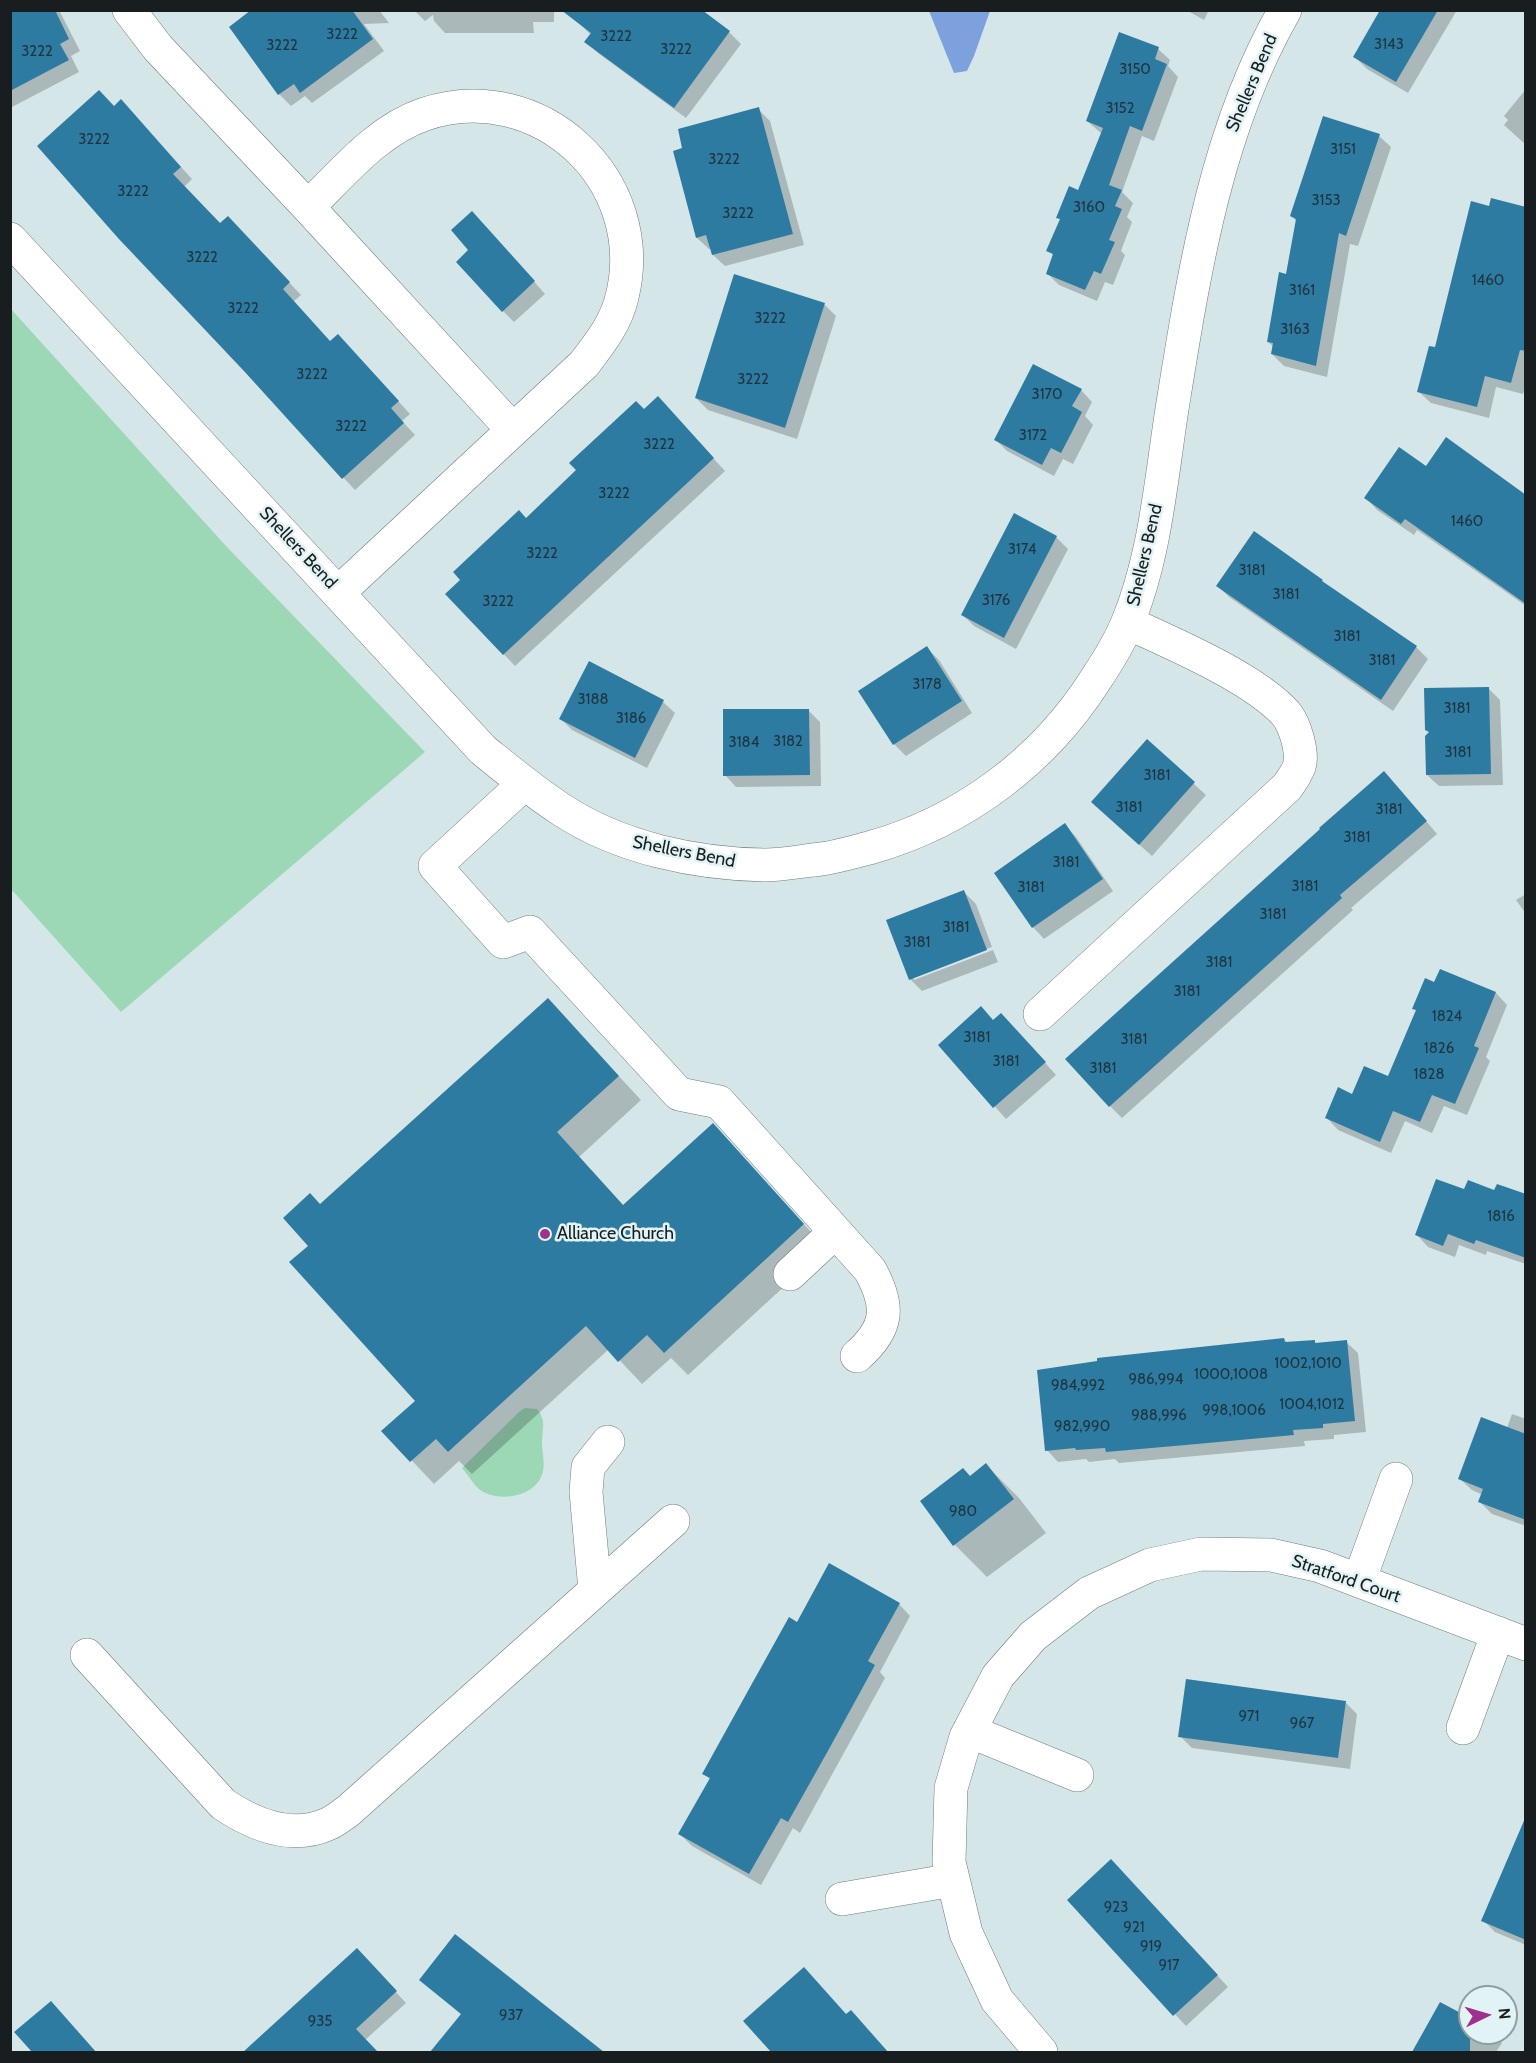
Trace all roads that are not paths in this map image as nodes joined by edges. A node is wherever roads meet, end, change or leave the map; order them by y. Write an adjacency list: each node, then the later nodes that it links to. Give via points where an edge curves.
1 (129, 10): 3 (street, via 158,48)
2 (1285, 10): 7 (street, Shellers Bend, via 1270,36 1227,141 1202,237 1144,574)
3 (308, 207): 5 (street); 5 (street, via 365,150 396,127 448,108 501,109 527,116 555,130 597,168 614,197 625,233 627,265 622,298 609,332 584,364)
4 (10, 239): 6 (street, Shellers Bend)
5 (512, 429): 6 (street)
6 (339, 592): 8 (street, Shellers Bend, via 483,750)
7 (1128, 623): 8 (street, Shellers Bend, via 1080,704 1037,753 990,792 939,822 896,840 834,857 767,865 716,862 650,849 605,833); 9 (street, via 1263,694 1288,716 1298,742 1300,765 1287,788)
8 (524, 784): 10 (street, via 435,866 503,942 530,932 679,1094 719,1102)
9 (1040, 1014)
10 (836, 1232): 11 (street); 12 (street, via 870,1270 885,1309 881,1328)
11 (790, 1274)
12 (857, 1356)
13 (608, 1442): 17 (street, via 588,1467 586,1492)
14 (1396, 1479): 16 (street)
15 (673, 1521): 17 (street)
16 (1359, 1581): 18 (street, Stratford Court); 21 (street, Stratford Court, via 1320,1566 1270,1555 1201,1554 1150,1565 1089,1593 1033,1636 998,1676)
17 (595, 1590): 19 (street, via 348,1811 328,1824 302,1830 272,1829 223,1804)
18 (1512, 1638): 20 (street)
19 (87, 1655)
20 (1463, 1728)
21 (969, 1731): 22 (street); 23 (street, Stratford Court, via 951,1788 949,1862)
22 (1077, 1775)
23 (953, 1880): 24 (street); 25 (street, Stratford Court, via 966,1934 997,2000)
24 (842, 1899)
25 (1041, 2052)

